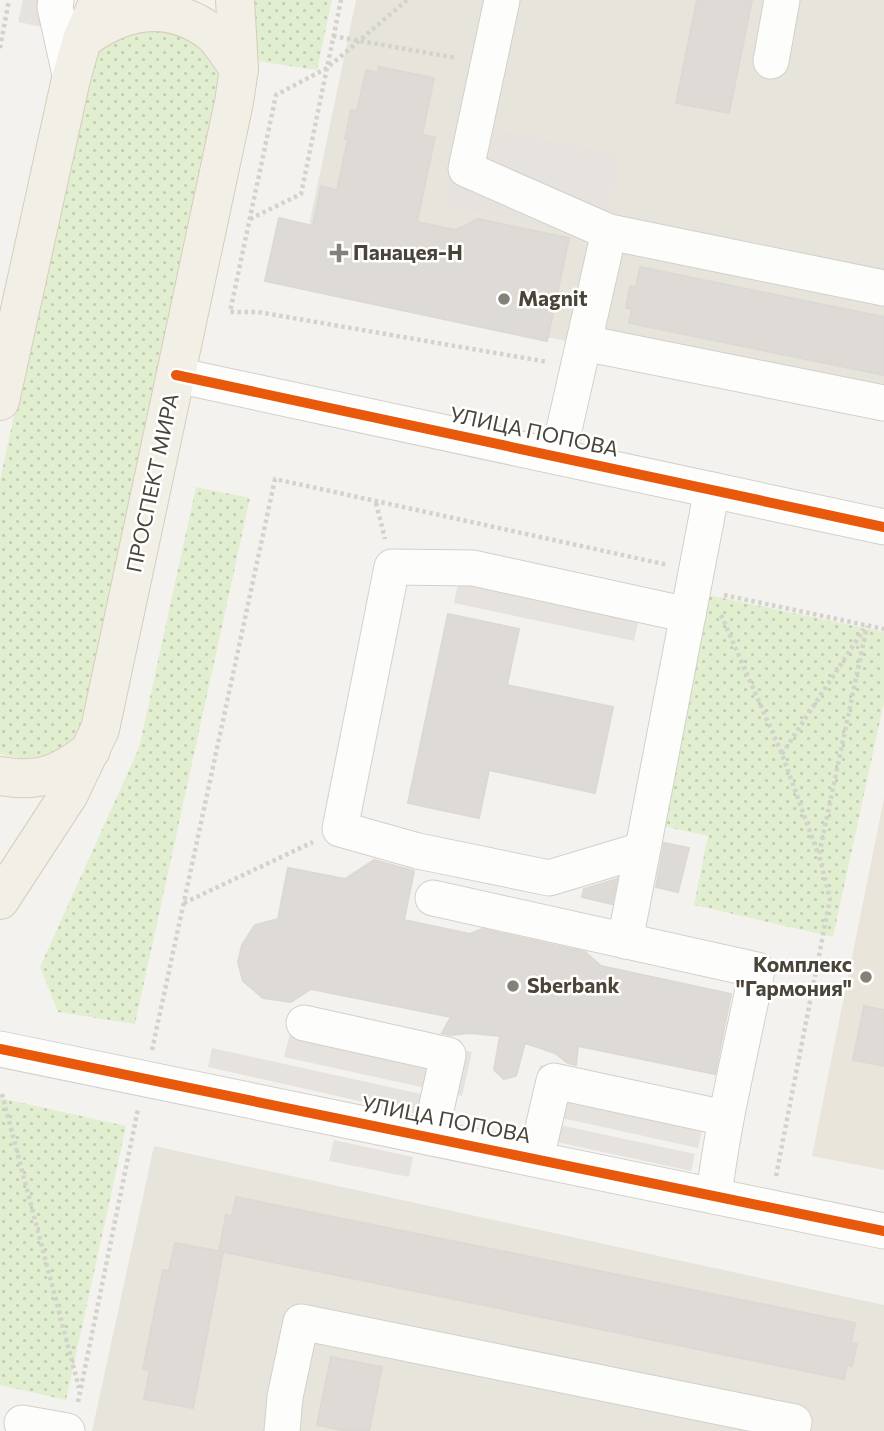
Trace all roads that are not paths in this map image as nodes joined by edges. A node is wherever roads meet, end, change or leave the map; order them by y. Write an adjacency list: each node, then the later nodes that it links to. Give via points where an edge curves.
1 (56, 0): 9 (street)
2 (99, 0): 6 (main road)
3 (234, 0): 8 (main road, ПРОСПЕКТ МИРА)
4 (502, 0): 10 (street, via 466,169)
5 (782, 0): 7 (street)
6 (82, 40): 8 (main road, via 105,22 128,13 171,11 214,34); 9 (main road)
7 (771, 61)
8 (239, 69): 14 (main road, ПРОСПЕКТ МИРА)
9 (71, 79): 12 (main road)
10 (609, 232): 11 (street); 13 (street)
11 (884, 288)
12 (9, 321): 15 (main road)
13 (581, 355): 16 (street); 17 (street)
14 (176, 375): 17 (street, УЛИЦА ПОПОВА); 21 (main road, ПРОСПЕКТ МИРА)
15 (2, 382)
16 (884, 403)
17 (558, 456): 18 (street, УЛИЦА ПОПОВА)
18 (712, 490): 19 (street, УЛИЦА ПОПОВА); 20 (street)
19 (884, 527)
20 (698, 592): 23 (street); 23 (street, via 473,568 392,567 340,829 418,851 549,878)
21 (92, 749): 22 (main road, via 56,774 19,779); 25 (main road, ПРОСПЕКТ МИРА, via 69,794)
22 (0, 776)
23 (642, 849): 26 (street)
24 (433, 898): 26 (street)
25 (0, 900)
26 (625, 941): 29 (street, via 757,970)
27 (304, 1023): 30 (street, via 448,1055)
28 (0, 1049): 30 (street, УЛИЦА ПОПОВА)
29 (724, 1118): 31 (street, via 554,1081); 32 (street)
30 (430, 1137): 31 (street, УЛИЦА ПОПОВА)
31 (536, 1158): 32 (street, УЛИЦА ПОПОВА)
32 (715, 1196): 33 (street, УЛИЦА ПОПОВА)
33 (884, 1231)
34 (14, 1422): 35 (street)
35 (67, 1431)
36 (282, 1431): 37 (street, via 301,1322 794,1422)
37 (792, 1431)

